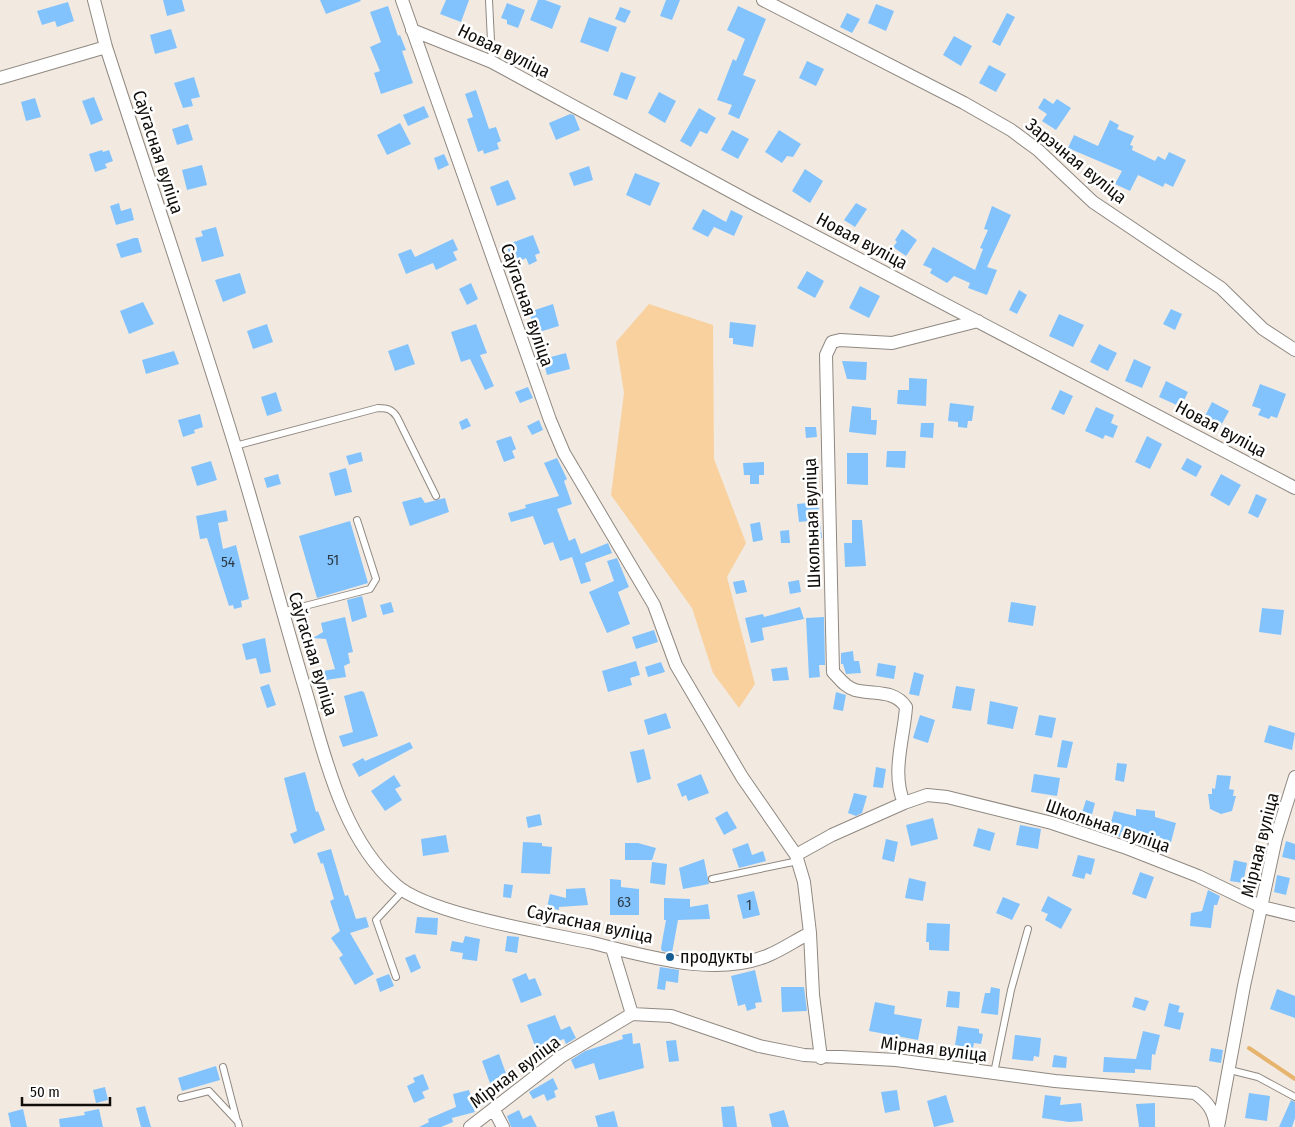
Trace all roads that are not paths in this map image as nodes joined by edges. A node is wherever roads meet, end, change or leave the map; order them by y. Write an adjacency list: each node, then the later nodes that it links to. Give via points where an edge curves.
1 (94, 0): 6 (street, Саўгасная вуліца)
2 (402, 0): 5 (street, Саўгасная вуліца)
3 (489, 0): 7 (lane)
4 (763, 0): 10 (street, Зарэчная вуліца, via 1011,130 1038,150 1093,202 1221,288 1263,329)
5 (412, 30): 7 (street, Новая вуліца); 18 (street, Саўгасная вуліца, via 564,453 654,605 676,664 742,777)
6 (106, 47): 8 (street); 11 (street, Саўгасная вуліца)
7 (492, 62): 9 (street, Новая вуліца)
8 (0, 78)
9 (978, 321): 12 (street, Новая вуліца); 17 (street, Школьная вуліца, via 892,343 840,340 832,342 826,355 833,672 854,690 900,698 906,707 898,775 898,790)
10 (1295, 350)
11 (235, 446): 13 (lane, via 387,408 394,411); 15 (street, Саўгасная вуліца)
12 (1295, 488)
13 (436, 496)
14 (357, 520): 15 (lane, via 376,579 370,590)
15 (282, 612): 20 (street, Саўгасная вуліца, via 328,765 348,817 358,838 386,875)
16 (1295, 777): 21 (street, Мірная вуліца, via 1276,838)
17 (904, 803): 18 (street, Школьная вуліца, via 832,835); 21 (street, Школьная вуліца, via 926,795 958,798 1052,824 1198,876)
18 (797, 858): 19 (lane); 24 (street, Саўгасная вуліца, via 804,882)
19 (712, 879)
20 (403, 891): 25 (street, Саўгасная вуліца, via 418,900 470,915); 26 (lane, via 376,920)
21 (1262, 907): 22 (street, Школьная вуліца); 30 (street, Мірная вуліца)
22 (1295, 915)
23 (1028, 929): 31 (lane, via 1011,990)
24 (810, 933): 25 (street, Саўгасная вуліца, via 768,955 730,964 703,966); 28 (street)
25 (612, 948): 27 (street)
26 (396, 977)
27 (632, 1014): 28 (street, Мірная вуліца, via 671,1016 759,1046); 36 (street, Мірная вуліца, via 562,1056)
28 (821, 1058): 31 (street, Мірная вуліца, via 896,1060)
29 (223, 1067): 37 (lane)
30 (1230, 1070): 33 (lane, via 1258,1077); 35 (street, Мірная вуліца)
31 (994, 1074): 32 (street, Мірная вуліца)
32 (1195, 1093): 35 (street); 40 (street, Мірная вуліца, via 1212,1110)
33 (1295, 1097)
34 (181, 1098): 37 (lane, via 209,1091)
35 (1225, 1098): 40 (street, Мірная вуліца)
36 (494, 1110): 38 (street, Мірная вуліца); 39 (street)
37 (238, 1124)
38 (470, 1127)
39 (503, 1127)
40 (1217, 1127)

